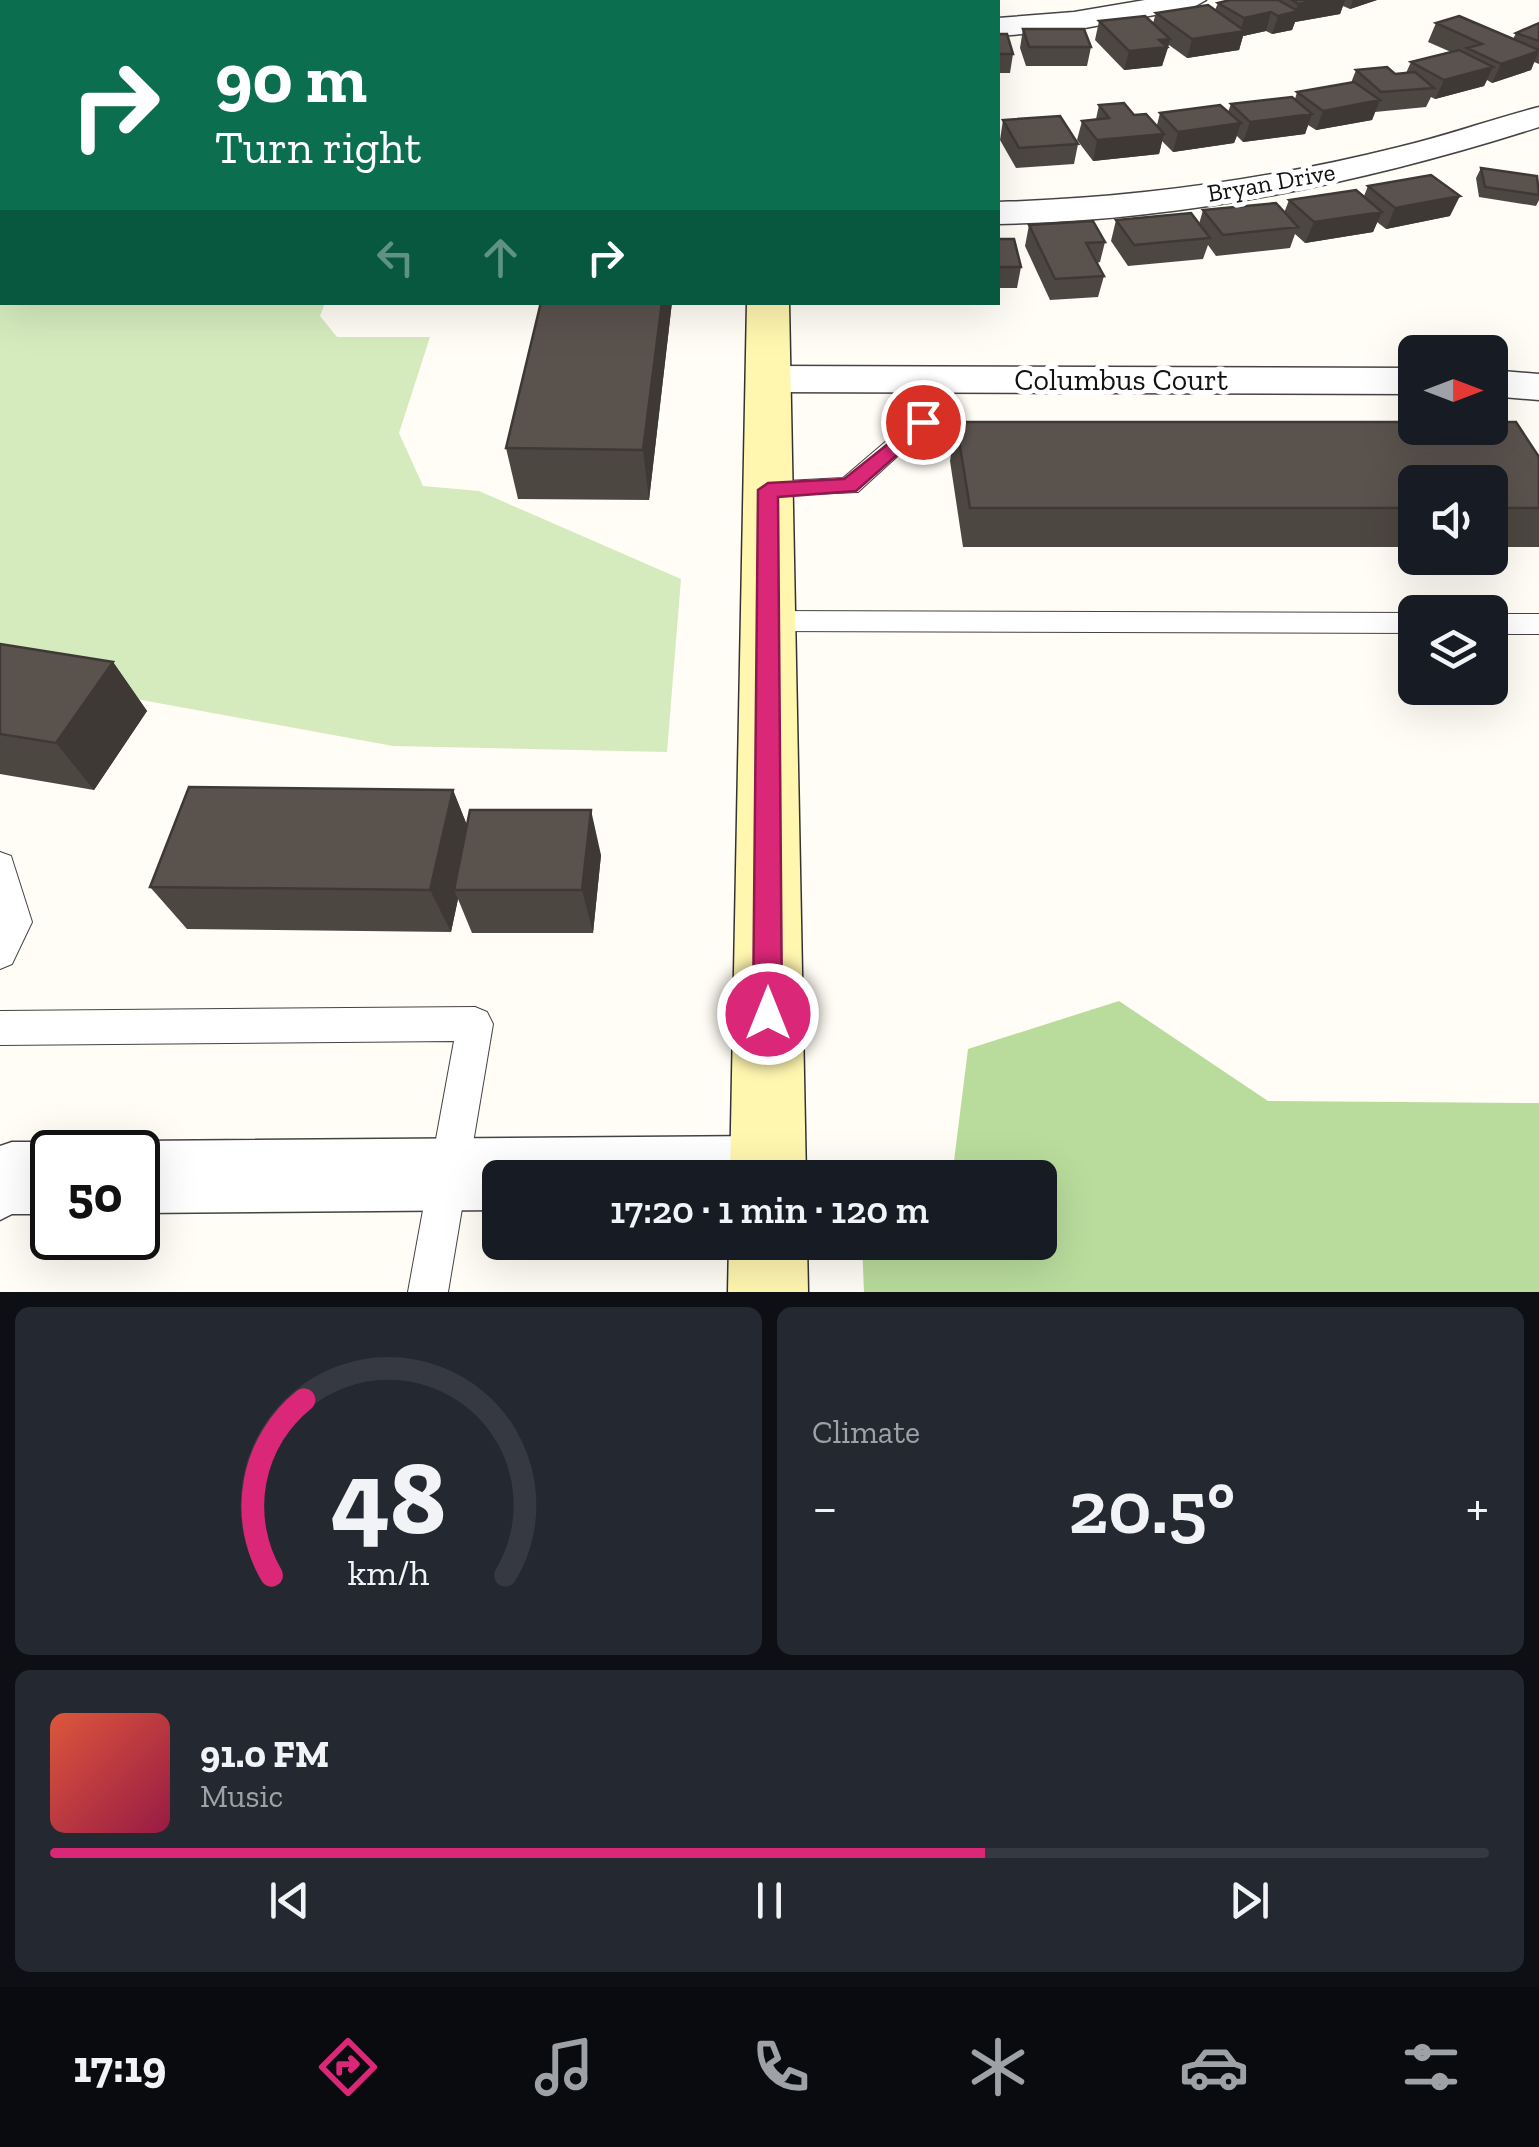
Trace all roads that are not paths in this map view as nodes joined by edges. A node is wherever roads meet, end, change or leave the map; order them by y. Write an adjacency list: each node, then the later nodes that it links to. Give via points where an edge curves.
1 (1192, 0): 2 (street)
2 (1000, 27)
3 (1539, 117): 4 (street, Bryan Drive)
4 (1494, 132): 5 (street); 6 (street, Bryan Drive, via 1268,184)
5 (1539, 150)
6 (1000, 214)
7 (768, 305): 8 (main road)
8 (768, 378): 9 (street, Columbus Court); 13 (main road)
9 (919, 379): 10 (street, Columbus Court); 13 (lane, via 923,422 849,486)
10 (1398, 382)
11 (1508, 384): 12 (street)
12 (1539, 387)
13 (768, 490): 14 (main road)
14 (768, 620): 15 (lane); 21 (main road)
15 (1398, 623)
16 (1508, 624): 17 (lane)
17 (1539, 624)
18 (0, 866): 19 (lane, via 15,922)
19 (0, 953)
20 (0, 1028): 22 (lane, via 475,1024)
21 (768, 1160)
22 (449, 1175): 23 (street); 24 (street); 28 (lane)
23 (160, 1177)
24 (482, 1177)
25 (30, 1178): 26 (street)
26 (0, 1183)
27 (768, 1260): 29 (main road)
28 (428, 1292)
29 (768, 1292)

